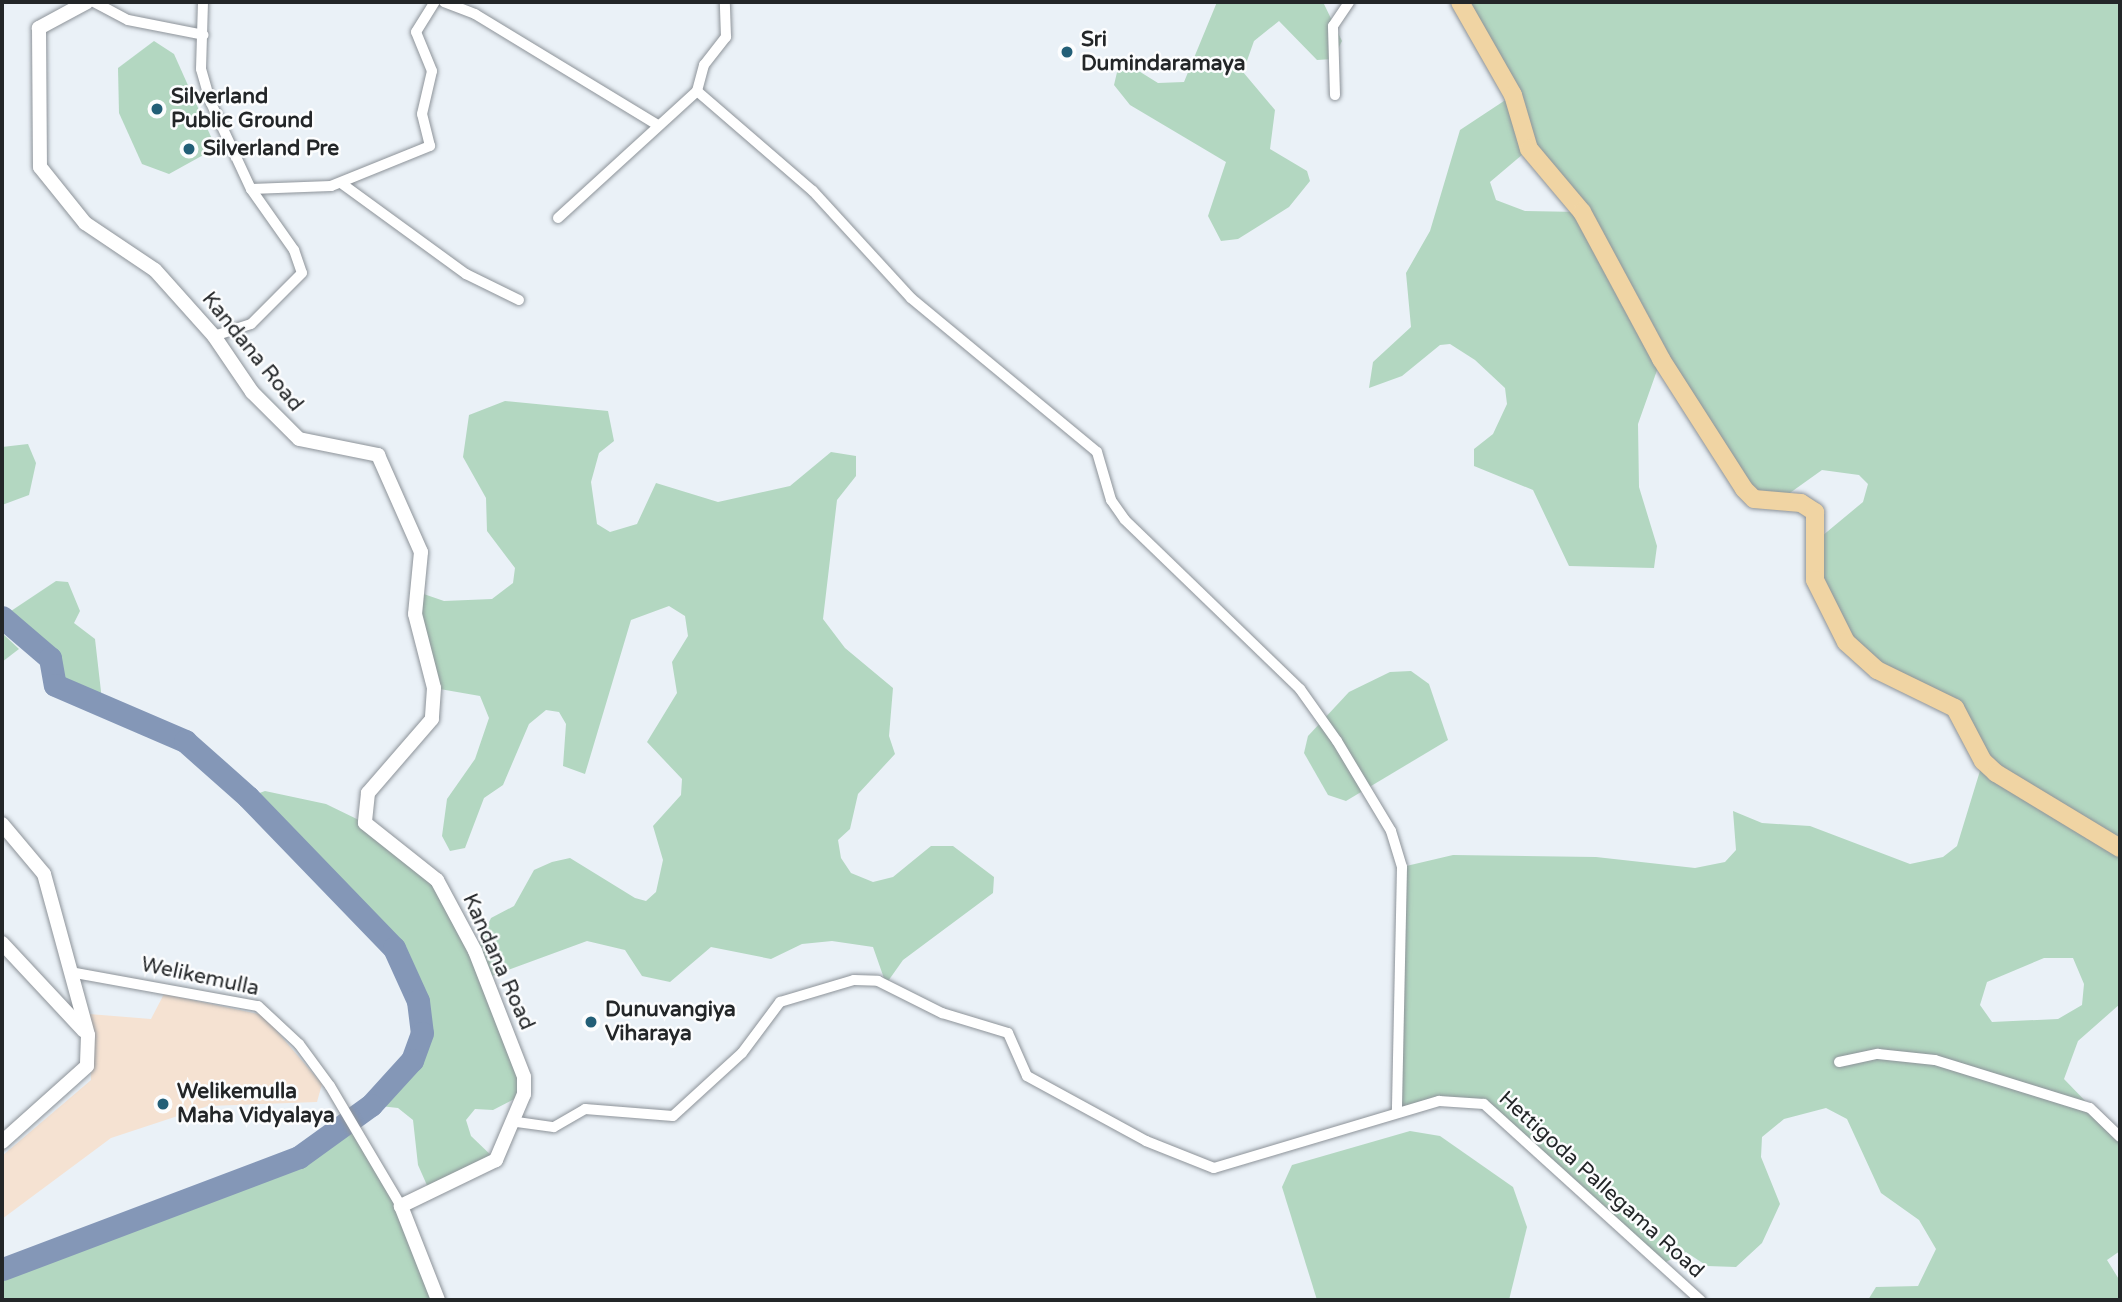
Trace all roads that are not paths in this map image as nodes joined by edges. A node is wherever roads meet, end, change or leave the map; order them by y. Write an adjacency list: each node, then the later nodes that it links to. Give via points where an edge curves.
1 (88, 2): 17 (street, Kandana Road, via 39,28 40,167 85,223 155,270)
2 (94, 2): 9 (street, via 128,20)
3 (203, 2): 9 (street)
4 (435, 2): 13 (street, via 416,32 432,71 422,114 430,146)
5 (444, 2): 12 (street)
6 (725, 2): 10 (street, via 726,37 704,65)
7 (1349, 2): 11 (street, via 1333,26)
8 (1460, 2): 19 (main road, via 1513,95 1529,149 1582,212 1661,359 1744,489 1754,499 1801,503 1815,512 1815,580 1846,642 1878,670 1955,708 1983,761 1996,773)
9 (204, 35): 14 (street, via 201,69 210,99)
10 (696, 91): 12 (street); 24 (street, via 813,191 911,298 1097,452 1111,500 1125,520 1300,689 1337,741 1391,831 1402,867)
11 (1335, 95)
12 (656, 124): 15 (street)
13 (341, 183): 14 (street); 16 (street, via 466,274)
14 (251, 188): 17 (street, via 294,250 302,273 251,324)
15 (558, 218)
16 (519, 300)
17 (214, 336): 25 (street, Kandana Road, via 252,392 299,439 378,455 415,535 421,552 415,614 434,688 432,719 368,793 365,823 437,880 454,910 524,1077)
18 (2, 824): 21 (street, via 44,874)
19 (2120, 848)
20 (2, 943): 22 (street)
21 (70, 972): 22 (street); 28 (street, Welikemulla, via 258,1006 299,1044 330,1086)
22 (88, 1035): 27 (street, via 87,1066)
23 (1839, 1062): 26 (street, via 1878,1054 1935,1060 2090,1108)
24 (1397, 1112): 25 (street, Hettigoda Pallegama Road, via 1214,1168 1146,1141 1027,1076 1008,1033 985,1030 866,979 780,1002 742,1053 673,1116 585,1109 554,1127); 30 (street, Hettigoda Pallegama Road, via 1439,1101 1485,1104)
25 (517, 1122): 28 (street, Kandana Road, via 496,1160)
26 (2120, 1137)
27 (2, 1142)
28 (401, 1206): 29 (street)
29 (438, 1300)
30 (1700, 1300)

